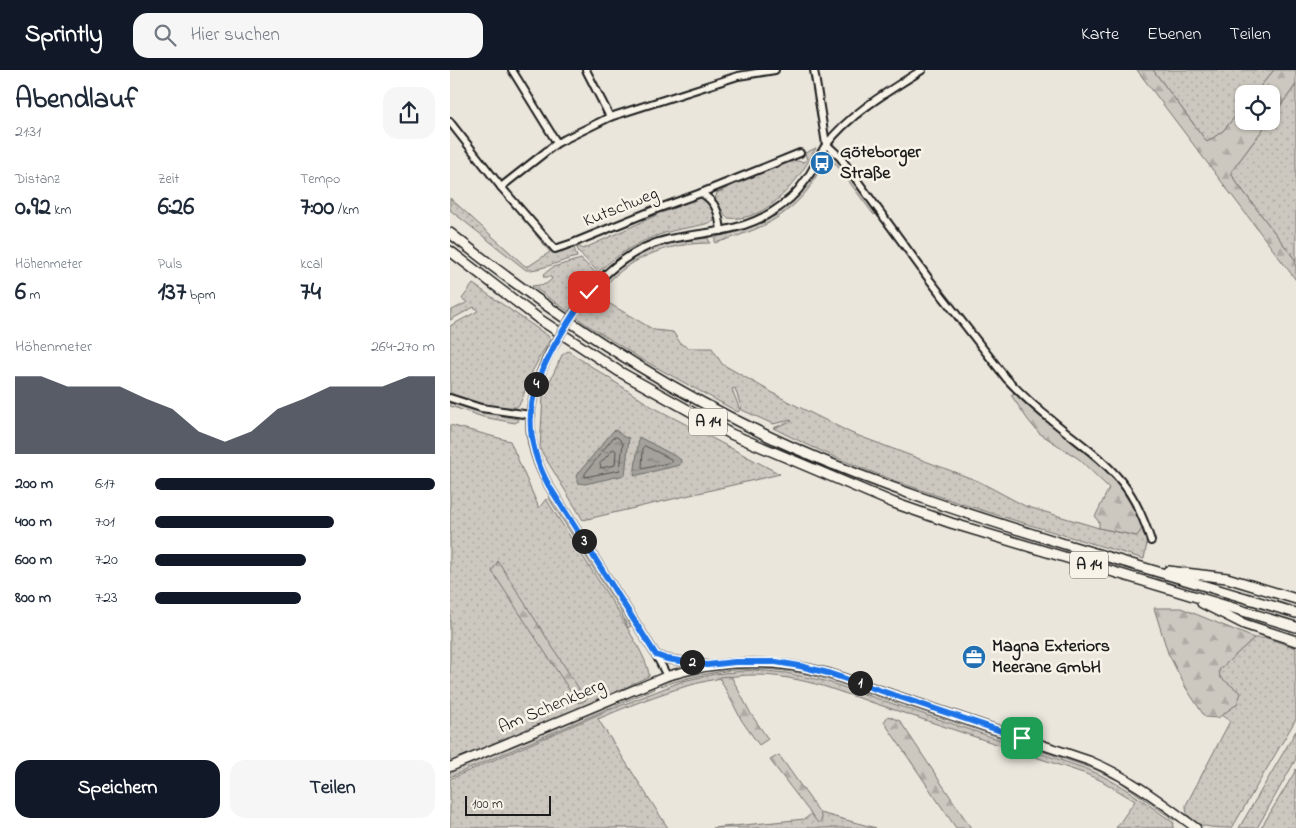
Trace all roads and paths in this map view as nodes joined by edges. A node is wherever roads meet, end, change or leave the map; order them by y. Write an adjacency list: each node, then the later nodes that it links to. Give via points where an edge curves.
1 (512, 70): 9 (street)
2 (586, 70): 7 (street)
3 (776, 70): 6 (street)
4 (814, 70): 10 (street)
5 (922, 70): 10 (street, via 865,108)
6 (738, 73): 7 (street)
7 (610, 117): 9 (street)
8 (450, 122): 12 (street)
9 (557, 144): 12 (street)
10 (826, 144): 14 (street, via 806,180 786,202 756,221); 19 (street, via 840,157 929,279 1012,384 1094,454 1126,488 1143,517)
11 (800, 153): 13 (street, Kutschweg)
12 (502, 187): 13 (street, Kutschweg, via 557,249)
13 (701, 193): 14 (street, via 715,204)
14 (721, 231): 18 (street, bridge, via 668,239 632,254 602,277 579,304 550,352 533,393)
15 (450, 233): 20 (highway, A 14, via 543,304 632,362 774,438 909,494)
16 (450, 251): 21 (highway, A 14, via 538,319 620,372 731,434 894,503)
17 (450, 398): 18 (street, via 481,408)
18 (531, 415): 26 (street, via 535,456 541,472)
19 (1151, 541)
20 (1151, 570): 22 (highway, via 1227,578); 23 (highway, A 14)
21 (1182, 593): 24 (highway, A 14); 25 (highway, via 1244,624)
22 (1296, 600)
23 (1296, 613)
24 (1296, 627)
25 (1296, 641)
26 (656, 655): 27 (street); 28 (street)
27 (707, 665): 28 (main road, Am Schenkberg); 30 (main road, Am Schenkberg, via 753,661 784,663 872,687 1108,768)
28 (667, 676): 29 (main road, Am Schenkberg)
29 (450, 767)
30 (1196, 828)

